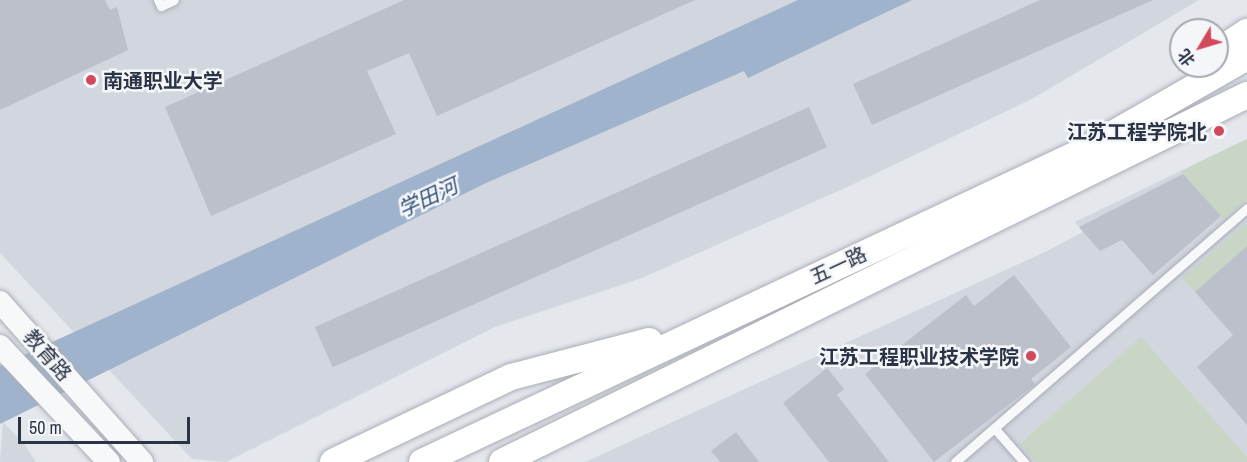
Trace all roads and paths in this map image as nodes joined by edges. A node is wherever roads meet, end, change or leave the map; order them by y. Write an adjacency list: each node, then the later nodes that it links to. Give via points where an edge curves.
1 (158, 0): 2 (lane, via 161,6)
2 (174, 0)
3 (1247, 32): 4 (main road)
4 (1229, 44)
5 (1247, 57): 8 (main road, 五一路)
6 (1182, 78): 8 (main road)
7 (1247, 95): 18 (main road, 五一路)
8 (1083, 151): 11 (main road, 五一路)
9 (1247, 209): 13 (lane)
10 (0, 302): 15 (street, 教育路)
11 (710, 325): 16 (main road, via 511,377); 17 (main road, 五一路)
12 (1, 347): 14 (street, 教育路)
13 (996, 430): 19 (lane); 20 (lane)
14 (109, 462)
15 (142, 462)
16 (333, 462)
17 (422, 462)
18 (502, 462)
19 (955, 462)
20 (1024, 462)

